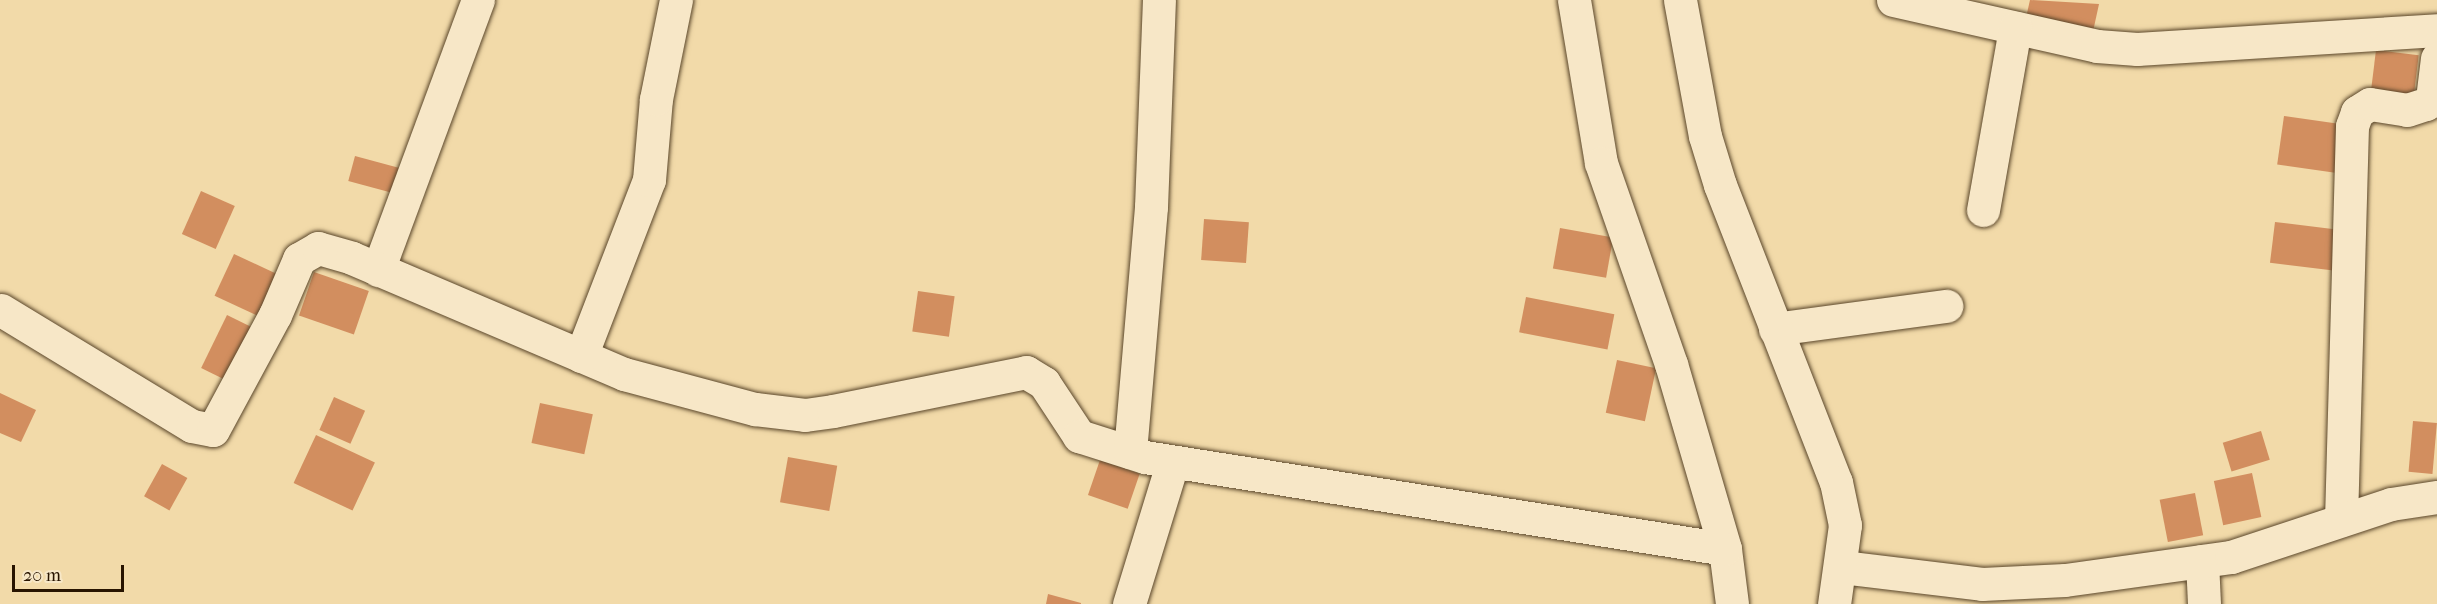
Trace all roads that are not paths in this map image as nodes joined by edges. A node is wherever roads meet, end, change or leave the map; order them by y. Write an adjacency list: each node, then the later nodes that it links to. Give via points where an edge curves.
1 (478, 0): 11 (street)
2 (676, 0): 15 (street, via 656,99 649,180)
3 (1158, 0): 16 (street, via 1151,207)
4 (1574, 0): 20 (street, via 1601,164 1671,364)
5 (1680, 0): 14 (street, via 1705,136)
6 (1893, 0): 7 (street)
7 (2014, 28): 8 (street, via 2097,46 2172,50); 10 (street)
8 (2437, 30)
9 (2437, 58): 19 (street, via 2432,99 2426,104 2407,110 2370,104 2357,112 2352,126)
10 (1983, 210)
11 (378, 270): 13 (street, via 318,248 303,253 219,420 213,430 203,432); 15 (street)
12 (1946, 306): 14 (street)
13 (1, 310)
14 (1775, 329): 22 (street, via 1836,482 1845,525)
15 (581, 356): 16 (street, via 624,374 755,409 806,415 1026,372 1044,382 1079,436)
16 (1130, 452): 17 (street)
17 (1172, 464): 20 (street); 23 (street)
18 (2437, 496): 19 (street)
19 (2341, 520): 21 (street, via 2231,556)
20 (1725, 549): 24 (street)
21 (2202, 561): 22 (street, via 2065,580 1982,584); 26 (street)
22 (1842, 567): 25 (street)
23 (1129, 604)
24 (1732, 604)
25 (1834, 604)
26 (2205, 604)

